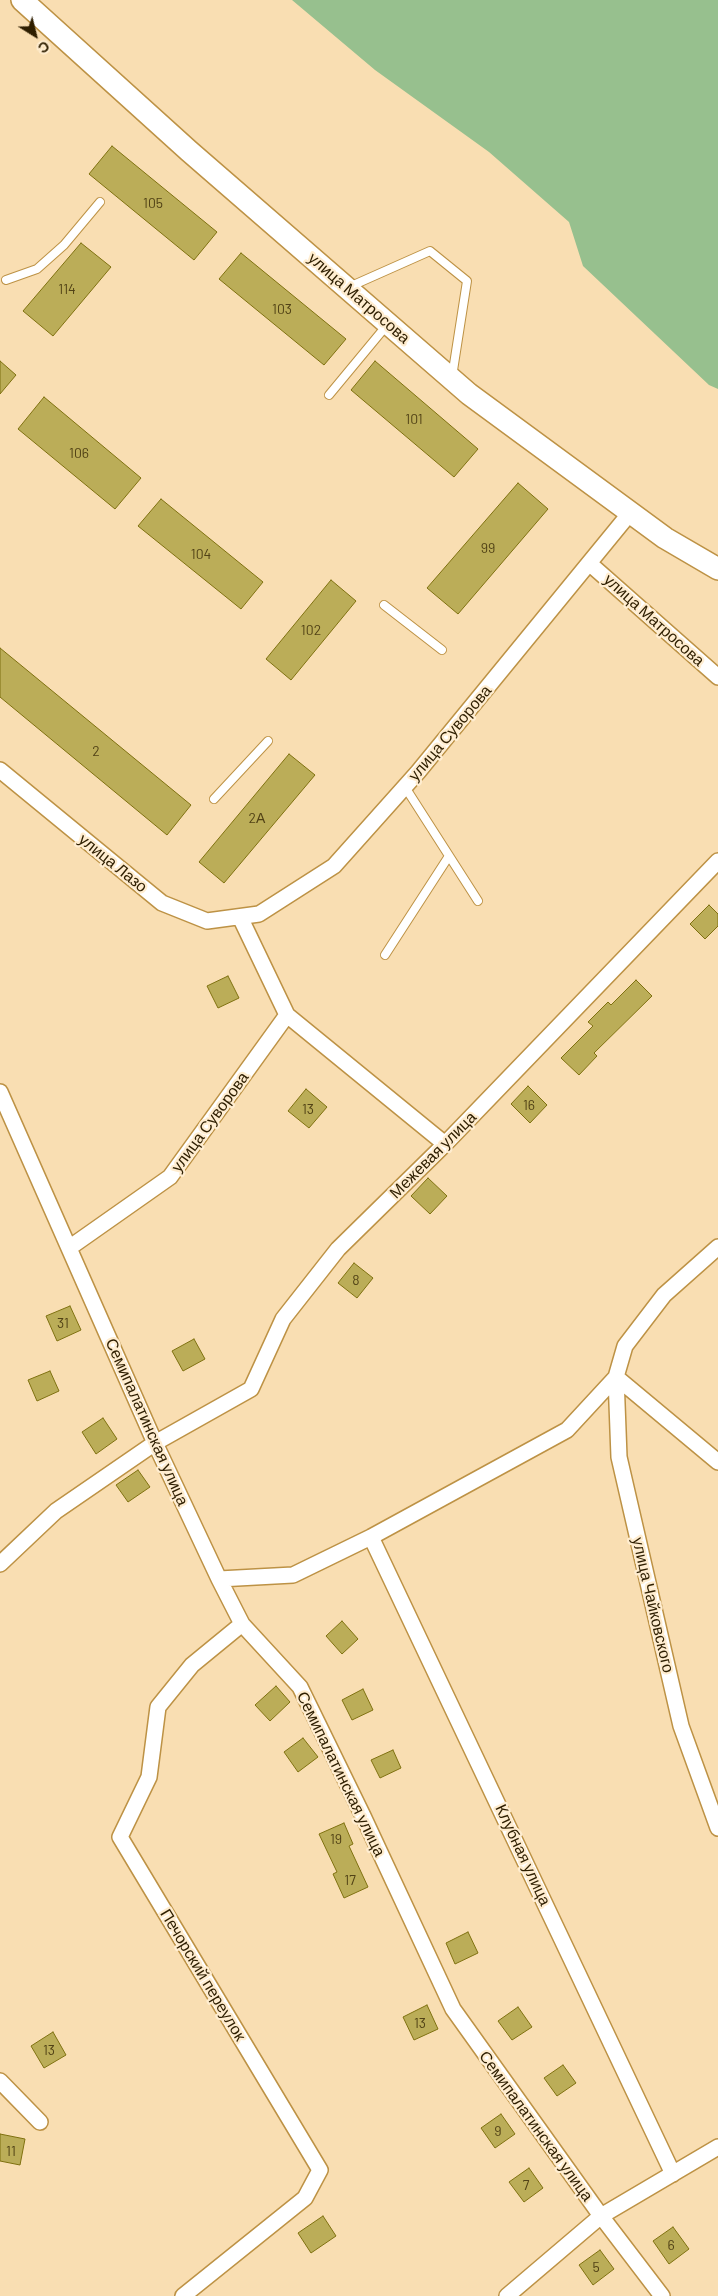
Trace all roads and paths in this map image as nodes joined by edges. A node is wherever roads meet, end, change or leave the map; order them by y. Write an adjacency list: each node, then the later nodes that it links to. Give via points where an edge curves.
1 (22, 0): 4 (main road, улица Матросова)
2 (100, 202): 3 (lane, via 64,246 37,269)
3 (6, 280)
4 (347, 288): 5 (main road, улица Матросова); 6 (lane, via 430,251 468,281)
5 (388, 323): 6 (main road, улица Матросова); 7 (lane)
6 (452, 378): 8 (main road, улица Матросова)
7 (329, 396)
8 (630, 512): 9 (street, улица Суворова); 10 (main road, улица Матросова, via 665,538)
9 (589, 563): 13 (street, улица Матросова); 16 (street, улица Суворова)
10 (718, 569)
11 (384, 605): 12 (lane)
12 (442, 650)
13 (718, 677)
14 (268, 741): 17 (lane)
15 (0, 770): 21 (street, улица Лазо, via 162,903 207,921)
16 (405, 787): 18 (lane); 21 (street, улица Суворова, via 334,866 259,914)
17 (214, 799)
18 (449, 856): 20 (lane); 22 (lane)
19 (718, 861): 25 (street, Межевая улица)
20 (478, 901)
21 (240, 917): 23 (street)
22 (386, 955)
23 (288, 1015): 25 (street); 27 (street, улица Суворова, via 170,1177)
24 (0, 1092): 27 (street, Семипалатинская улица)
25 (445, 1144): 29 (street, Межевая улица, via 338,1249 284,1319 251,1389)
26 (718, 1247): 28 (street, via 664,1295 626,1346)
27 (70, 1248): 29 (street, Семипалатинская улица)
28 (616, 1377): 30 (street); 31 (street, via 567,1430); 35 (street, улица Чайковского, via 619,1457 681,1726)
29 (154, 1443): 32 (street, via 56,1511); 33 (street, Семипалатинская улица)
30 (718, 1462)
31 (371, 1537): 33 (street, via 293,1575); 39 (street, Клубная улица)
32 (0, 1564)
33 (218, 1579): 34 (street, Семипалатинская улица)
34 (242, 1624): 40 (street, Семипалатинская улица, via 300,1687 453,2010); 41 (street, Печорский переулок, via 192,1665 158,1708 149,1777 120,1837 320,2170 305,2198)
35 (718, 1828)
36 (0, 2081): 37 (street)
37 (40, 2122)
38 (718, 2147): 39 (street)
39 (673, 2174): 40 (street)
40 (601, 2216): 42 (street); 43 (street, Семипалатинская улица)
41 (183, 2296)
42 (507, 2296)
43 (662, 2296)

